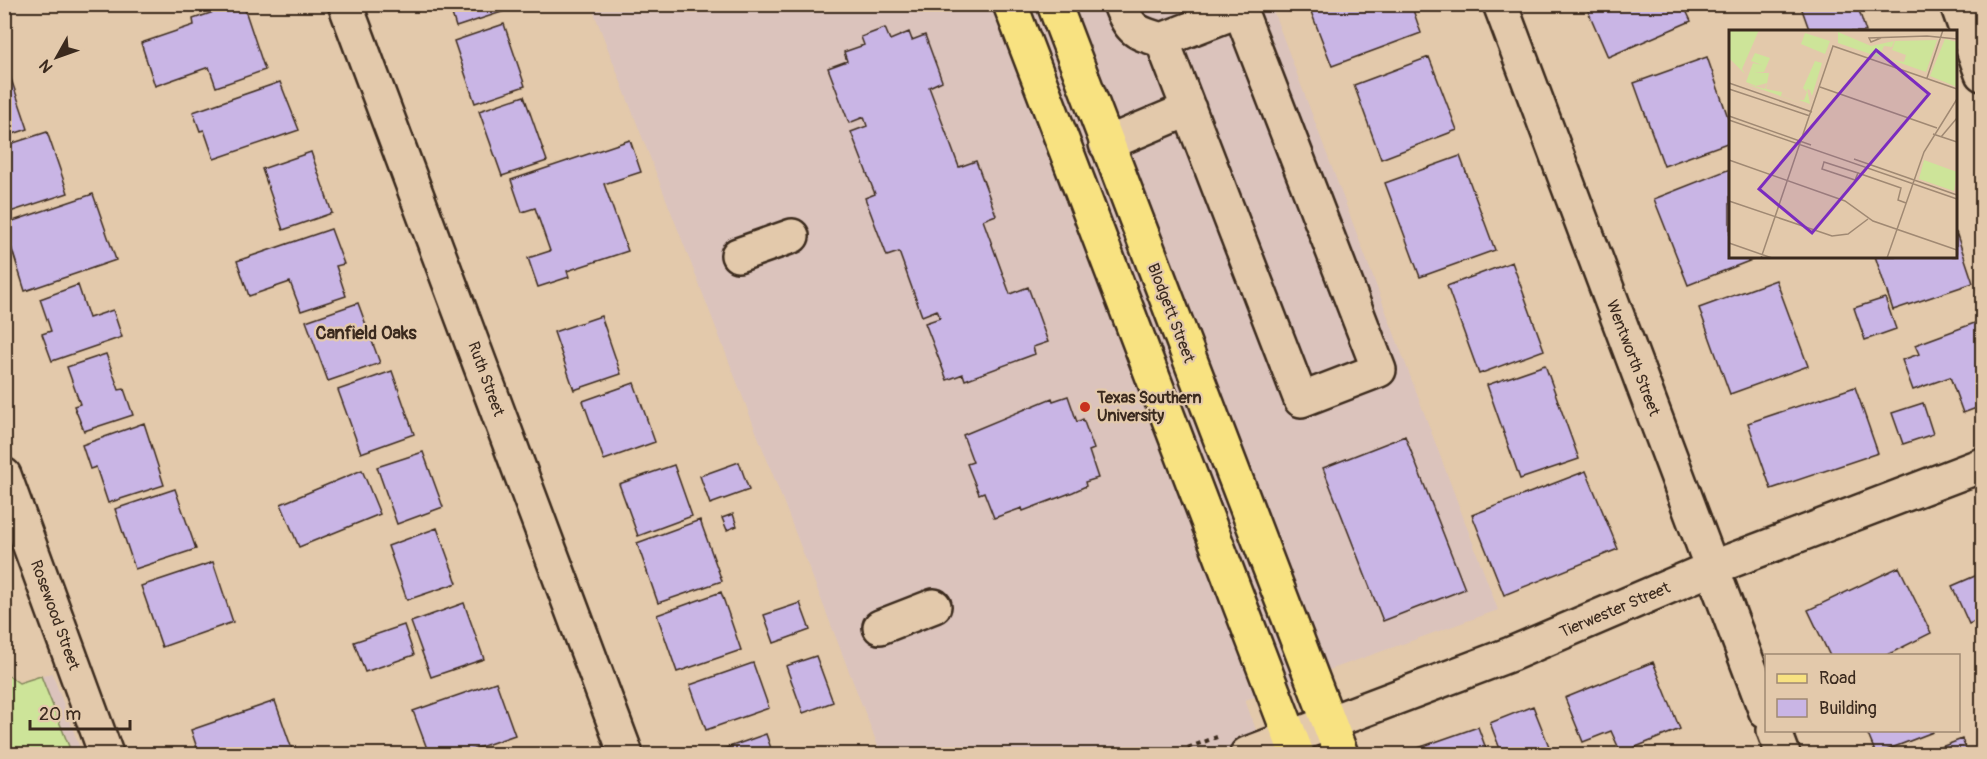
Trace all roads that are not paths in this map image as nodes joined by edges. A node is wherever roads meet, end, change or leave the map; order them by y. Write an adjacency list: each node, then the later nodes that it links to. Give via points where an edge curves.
1 (345, 4): 25 (street, Ruth Street)
2 (1010, 4): 11 (main road)
3 (1054, 4): 10 (main road, Blodgett Street)
4 (1120, 4): 7 (street, via 1136,33)
5 (1500, 4): 16 (street, Wentworth Street)
6 (1957, 4): 8 (street)
7 (1162, 40): 9 (street); 9 (street, via 1240,10 1379,370 1301,400)
8 (1983, 74)
9 (1189, 109): 10 (street)
10 (1106, 144): 11 (main road); 20 (main road, Blodgett Street)
11 (1069, 158): 23 (main road)
12 (792, 236): 13 (street)
13 (738, 255)
14 (1983, 465): 16 (street, Tierwester Street)
15 (4, 476): 24 (street, Rosewood Street)
16 (1712, 568): 19 (street, Wentworth Street); 20 (street, Tierwester Street, via 1510,654)
17 (934, 606): 18 (street)
18 (880, 627)
19 (1765, 707)
20 (1328, 722): 23 (street, Tierwester Street); 26 (main road, Blodgett Street)
21 (1775, 732): 27 (street)
22 (1236, 744): 23 (street, Tierwester Street)
23 (1294, 746)
24 (106, 754)
25 (626, 754)
26 (1341, 754)
27 (1783, 754)

